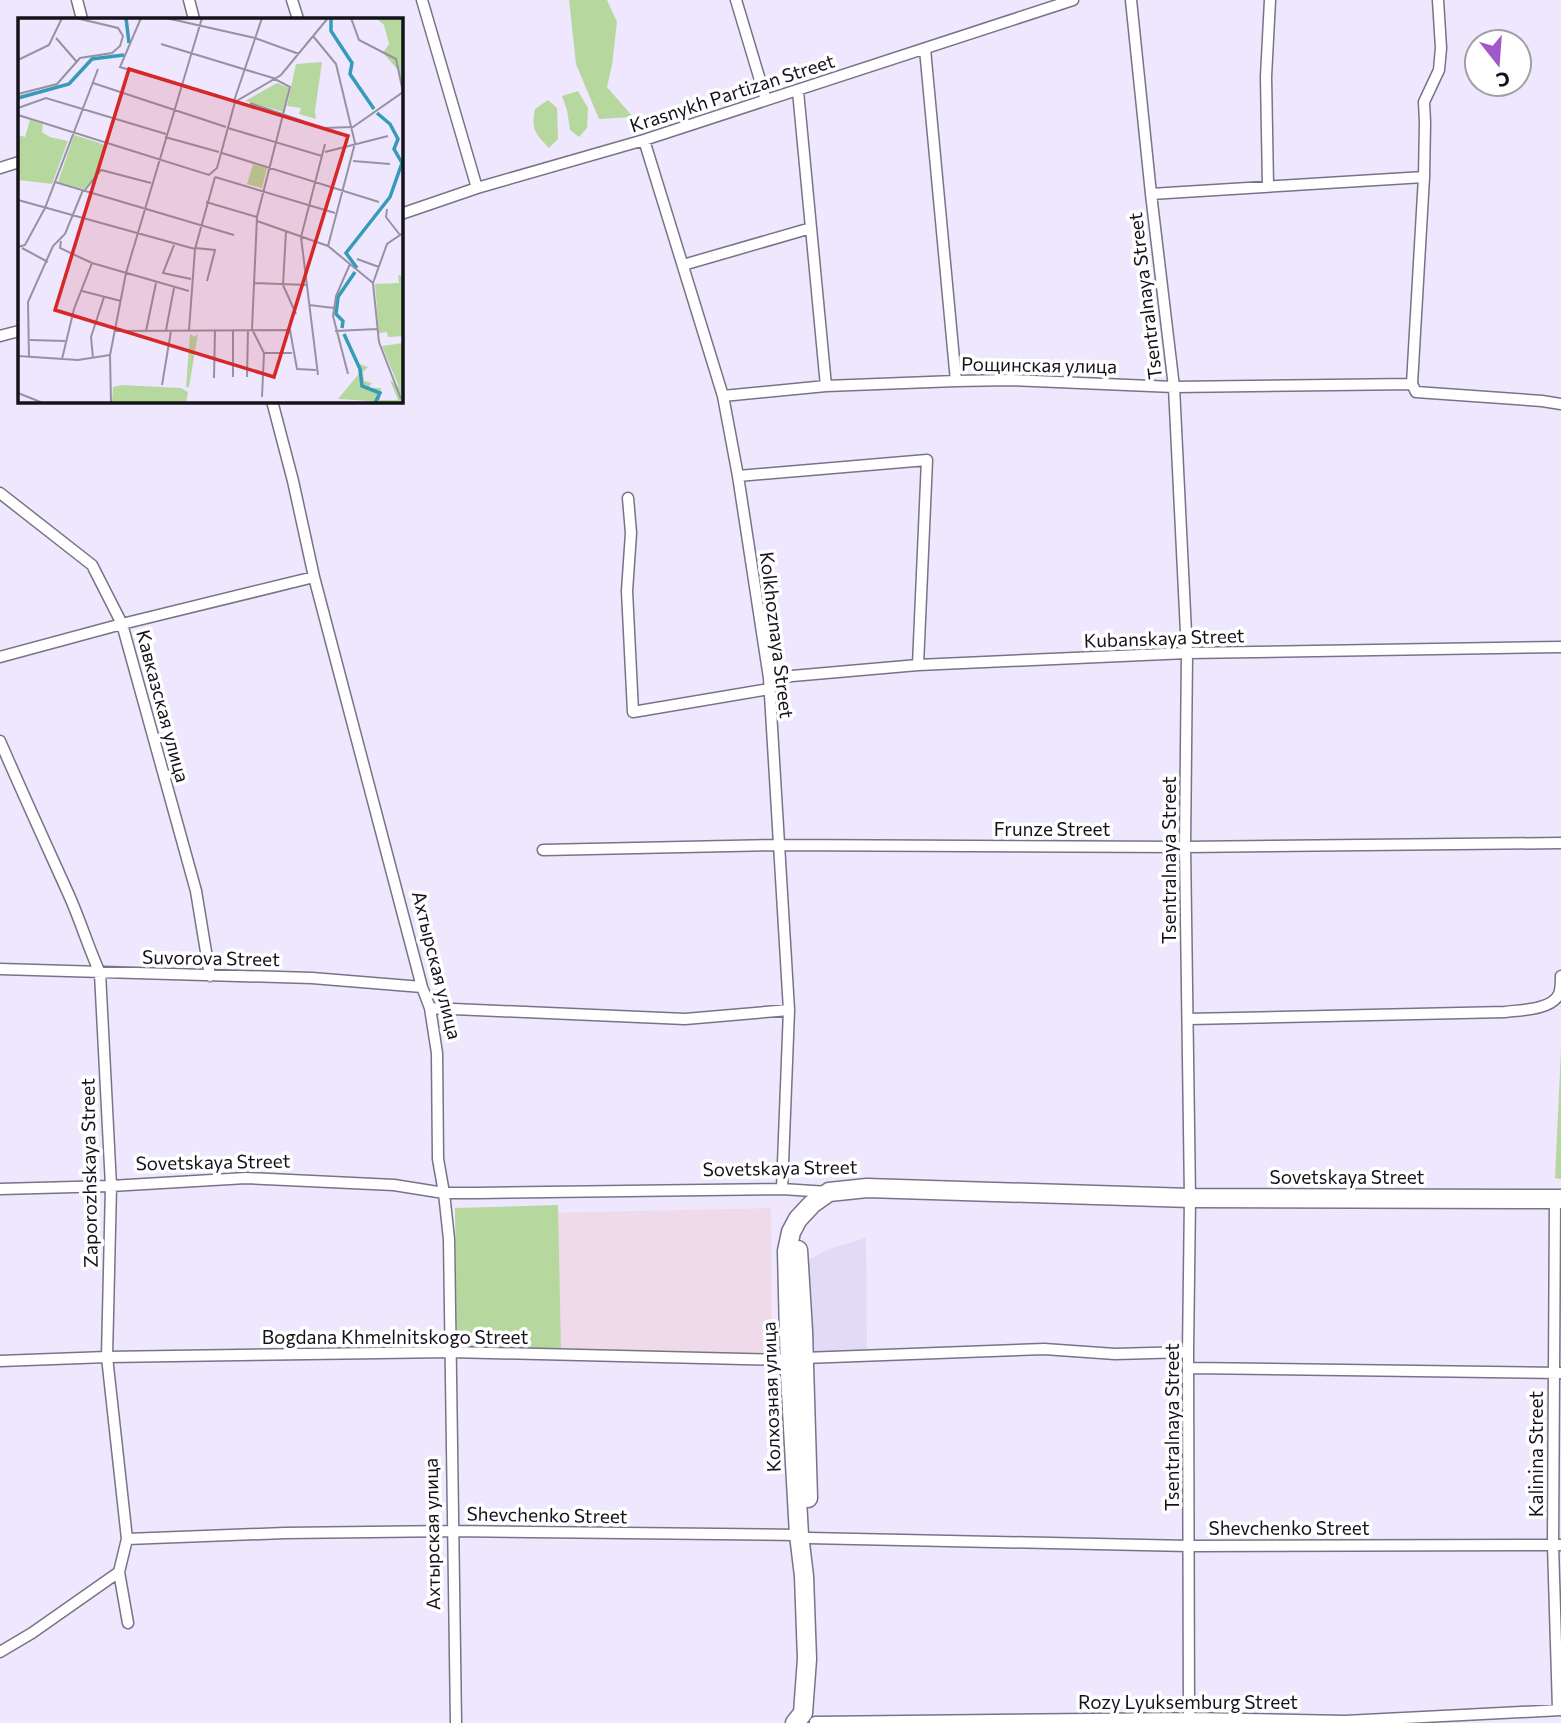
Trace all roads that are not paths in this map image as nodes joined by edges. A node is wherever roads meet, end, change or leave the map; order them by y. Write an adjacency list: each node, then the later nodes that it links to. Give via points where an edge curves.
1 (77, 0): 10 (street)
2 (189, 0): 11 (street)
3 (292, 0): 12 (street)
4 (422, 0): 21 (street)
5 (736, 0): 15 (street)
6 (1073, 0): 13 (street, Krasnykh Partizan Street)
7 (1131, 0): 22 (street, Tsentralnaya Street)
8 (1270, 0): 20 (street)
9 (1438, 0): 19 (street, via 1441,48 1439,70 1424,102)
10 (82, 18)
11 (194, 18)
12 (298, 18)
13 (925, 49): 14 (street, Krasnykh Partizan Street); 28 (street)
14 (798, 91): 15 (street, Krasnykh Partizan Street); 24 (street)
15 (766, 100): 16 (street, Krasnykh Partizan Street)
16 (644, 140): 21 (street, Krasnykh Partizan Street); 25 (street, Kolkhoznaya Street)
17 (18, 162): 18 (street)
18 (0, 168)
19 (1424, 177): 20 (street); 29 (street)
20 (1268, 186): 22 (street)
21 (477, 188): 23 (street, Krasnykh Partizan Street)
22 (1150, 194): 31 (street, Tsentralnaya Street)
23 (402, 214)
24 (811, 228): 25 (street); 30 (street)
25 (683, 265): 32 (street, Kolkhoznaya Street)
26 (18, 331): 27 (street)
27 (0, 336)
28 (956, 381): 30 (street, Рощинская улица); 31 (street, Рощинская улица)
29 (1412, 384): 31 (street, Рощинская улица); 34 (street, Рощинская улица, via 1416,392)
30 (827, 386): 32 (street, Рощинская улица)
31 (1174, 387): 41 (street, Tsentralnaya Street)
32 (723, 396): 35 (street, Kolkhoznaya Street)
33 (272, 402): 38 (street, Ахтырская улица)
34 (1561, 404)
35 (737, 476): 43 (street, via 927,460); 44 (street, Kolkhoznaya Street)
36 (0, 493): 39 (street, Кавказская улица, via 92,565)
37 (628, 498): 44 (street, Kubanskaya Street, via 633,712)
38 (314, 577): 39 (street); 54 (street, Ахтырская улица)
39 (122, 624): 42 (street); 52 (street, Кавказская улица, via 196,891)
40 (1561, 647): 41 (street, Kubanskaya Street)
41 (1187, 653): 43 (street, Kubanskaya Street); 48 (street, Tsentralnaya Street)
42 (0, 657)
43 (918, 664): 44 (street, Kubanskaya Street)
44 (769, 683): 47 (street, Kolkhoznaya Street)
45 (0, 741): 51 (street, Zaporozhskaya Street)
46 (1561, 843): 48 (street, Frunze Street)
47 (778, 845): 48 (street, Frunze Street); 49 (street, Frunze Street); 56 (street, Kolkhoznaya Street)
48 (1185, 847): 57 (street, Tsentralnaya Street)
49 (543, 850)
50 (0, 969): 51 (street, Suvorova Street)
51 (100, 973): 52 (street, Suvorova Street); 58 (street, Zaporozhskaya Street)
52 (210, 976): 54 (street, Suvorova Street)
53 (1561, 976): 57 (street, via 1553,1001 1505,1012)
54 (422, 987): 55 (street, Ахтырская улица)
55 (430, 1008): 56 (street, via 685,1018); 62 (street, Ахтырская улица, via 437,1053 438,1159)
56 (789, 1010): 60 (street, Kolkhoznaya Street)
57 (1188, 1019): 63 (street, Tsentralnaya Street)
58 (111, 1186): 59 (street, Sovetskaya Street); 62 (street, Sovetskaya Street, via 246,1178 394,1185); 67 (street, Zaporozhskaya Street)
59 (0, 1189)
60 (782, 1189): 61 (street, Sovetskaya Street); 62 (street, Sovetskaya Street)
61 (829, 1192): 63 (highway, Sovetskaya Street, via 867,1188); 68 (highway, Колхозная улица, via 811,1204 790,1232 787,1251)
62 (444, 1193): 65 (street, Ахтырская улица)
63 (1190, 1198): 64 (highway, Sovetskaya Street); 66 (street, Tsentralnaya Street)
64 (1558, 1199): 71 (street, Kalinina Street)
65 (450, 1352): 67 (street, Bogdana Khmelnitskogo Street); 68 (street, Bogdana Khmelnitskogo Street); 72 (street, Ахтырская улица)
66 (1188, 1352): 68 (street, Bogdana Khmelnitskogo Street, via 1115,1354 1044,1349); 70 (street, Tsentralnaya Street)
67 (107, 1357): 69 (street, Bogdana Khmelnitskogo Street); 74 (street, Zaporozhskaya Street)
68 (797, 1359): 73 (highway, Колхозная улица, via 808,1464)
69 (0, 1361)
70 (1189, 1368): 71 (street); 76 (street, Tsentralnaya Street)
71 (1557, 1373): 75 (street, Kalinina Street)
72 (453, 1531): 73 (street, Shevchenko Street); 74 (street, Shevchenko Street); 83 (street, Ахтырская улица)
73 (803, 1536): 76 (street, Shevchenko Street); 81 (highway, Колхозная улица)
74 (127, 1539): 77 (street, Zaporozhskaya Street)
75 (1557, 1545): 76 (street, Shevchenko Street); 80 (street, Kalinina Street)
76 (1189, 1546): 82 (street, Tsentralnaya Street)
77 (119, 1572): 78 (street, Zaporozhskaya Street); 79 (street)
78 (128, 1623)
79 (0, 1652)
80 (1559, 1710): 82 (street, Rozy Lyuksemburg Street, via 1345,1721)
81 (804, 1720): 82 (street, Rozy Lyuksemburg Street)
82 (1189, 1721)
83 (456, 1723)

